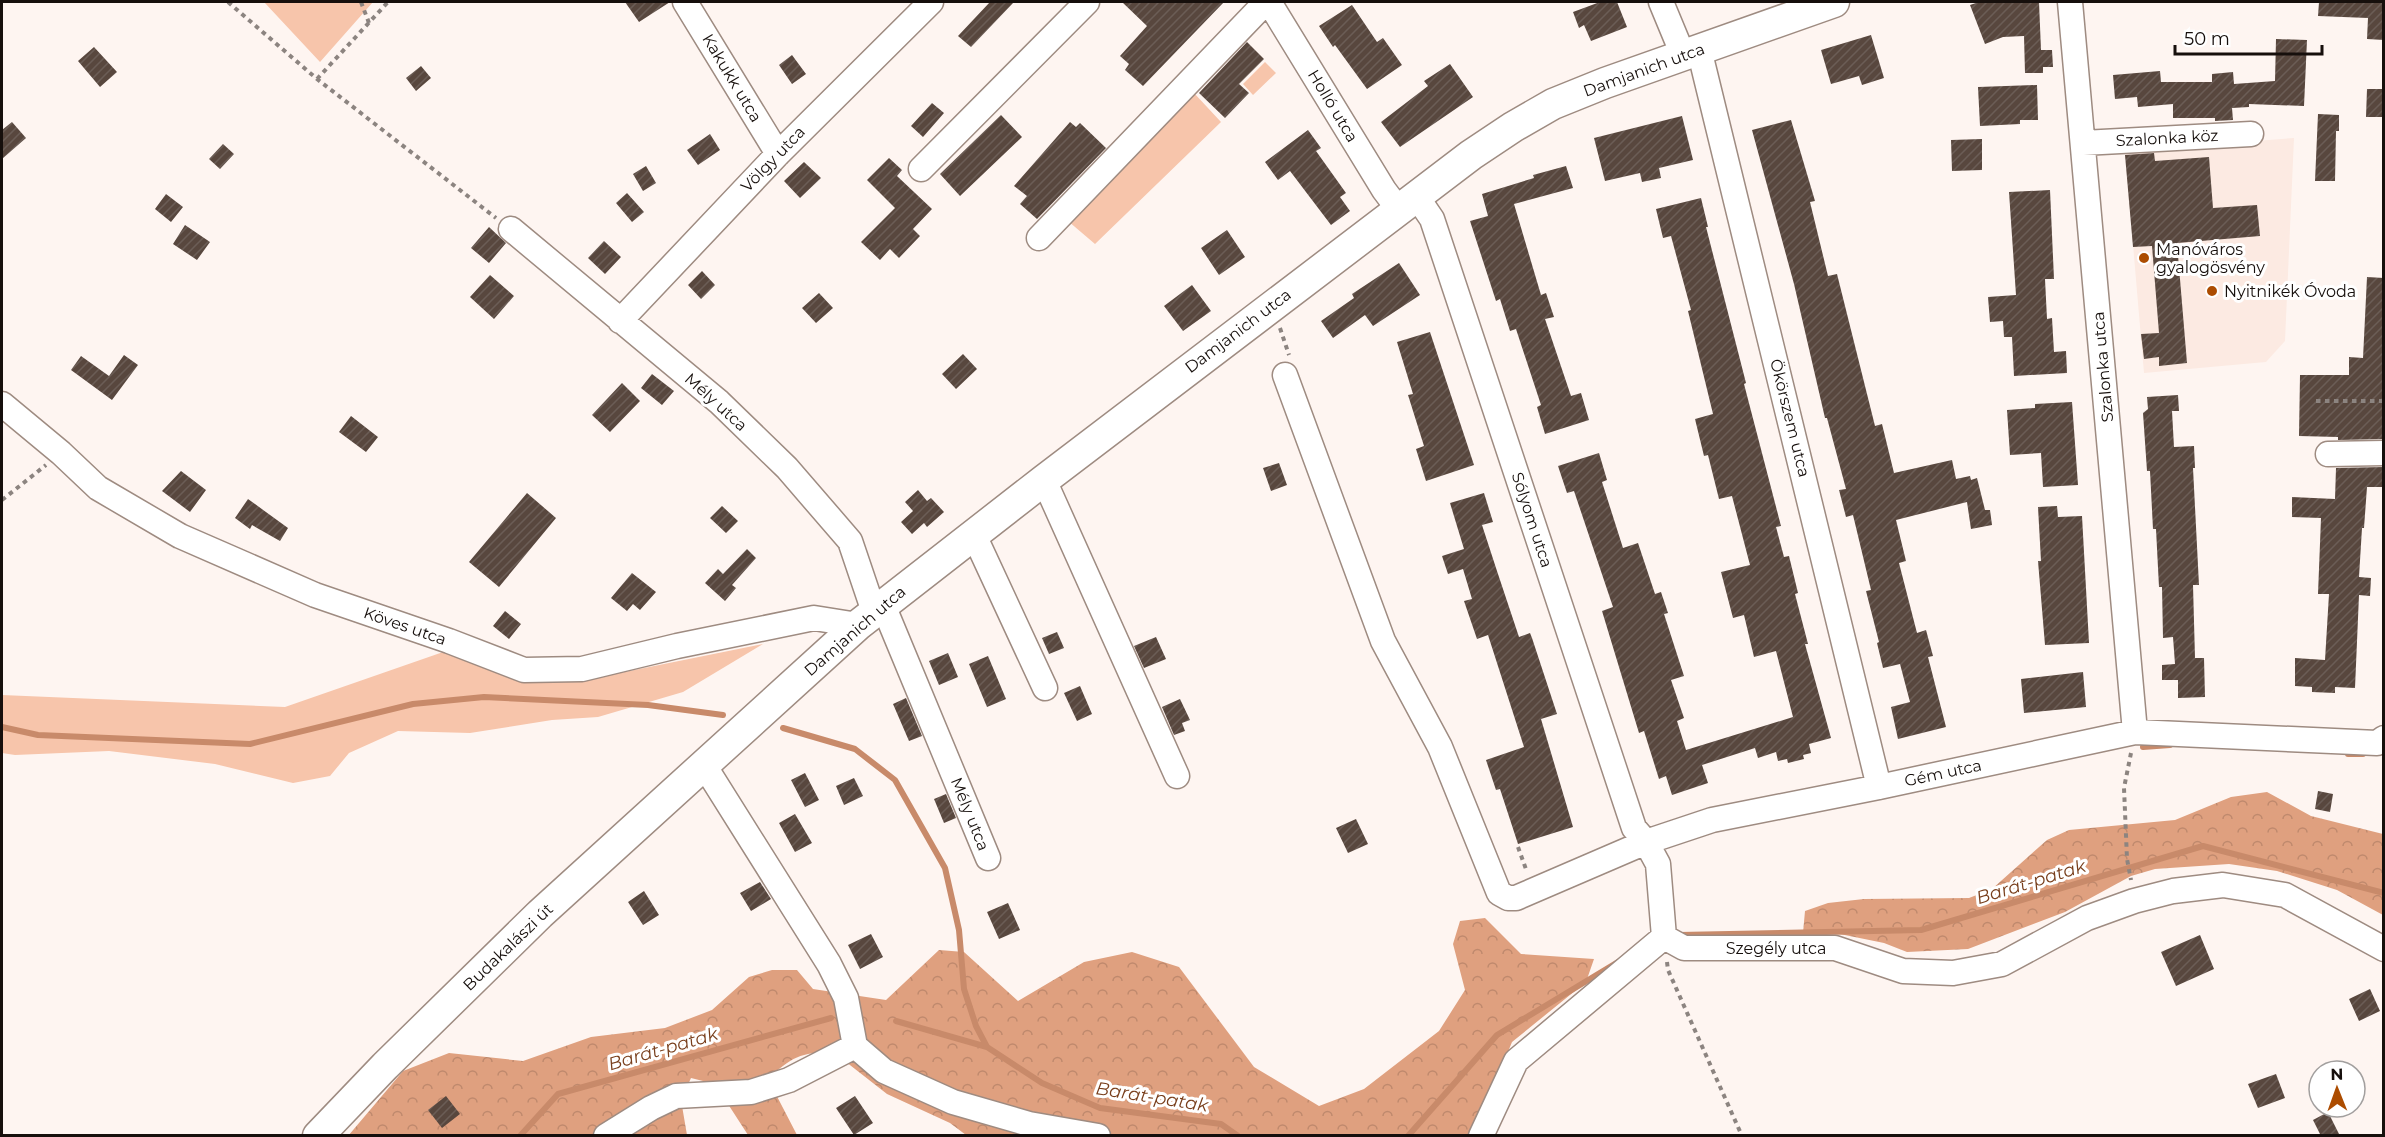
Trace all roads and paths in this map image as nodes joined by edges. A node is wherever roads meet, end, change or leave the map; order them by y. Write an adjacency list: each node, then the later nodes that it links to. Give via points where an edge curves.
1 (228, 2): 13 (path)
2 (361, 2): 11 (path)
3 (388, 2): 11 (path)
4 (686, 2): 16 (street, Kakukk utca)
5 (1087, 2): 17 (street)
6 (1267, 2): 18 (street, Holló utca, via 1384,190); 20 (street)
7 (1662, 2): 12 (street, Ökörszem utca)
8 (1834, 2): 12 (main road, Damjanich utca)
9 (2070, 2): 15 (street, Szalonka utca)
10 (922, 5): 16 (street, Völgy utca)
11 (369, 23): 13 (path)
12 (1691, 52): 18 (main road, Damjanich utca, via 1553,104 1471,155); 39 (street, Ökörszem utca)
13 (318, 80): 19 (path)
14 (2251, 134): 15 (street, Szalonka köz)
15 (2083, 143): 35 (street, Szalonka utca)
16 (778, 153): 22 (street, Völgy utca)
17 (921, 169)
18 (1408, 203): 21 (main road, Damjanich utca); 40 (street, Sólyom utca, via 1432,219 1634,828)
19 (511, 229): 22 (street, Mély utca)
20 (1039, 238)
21 (1268, 308): 23 (path, via 1279,325 1294,367); 30 (main road, Damjanich utca)
22 (620, 321): 33 (street, Mély utca, via 719,402 787,468 850,541)
23 (1285, 375): 40 (street, Gém utca, via 1383,641 1440,747 1498,893 1516,898)
24 (2316, 400): 25 (path)
25 (2384, 401)
26 (2, 404): 27 (street, Köves utca)
27 (61, 453): 31 (path); 33 (street, Köves utca, via 98,488 180,536 315,595 524,670 582,669 814,618)
28 (2384, 453): 29 (street)
29 (2328, 454)
30 (1044, 480): 32 (main road, Damjanich utca); 38 (street)
31 (2, 500)
32 (974, 535): 33 (main road, Damjanich utca); 34 (street)
33 (872, 614): 37 (main road, Damjanich utca); 41 (street, Mély utca)
34 (1045, 688)
35 (2135, 732): 36 (street, Gém utca, via 2377,743); 39 (street, Gém utca); 42 (path, via 2124,788)
36 (2384, 738)
37 (704, 765): 45 (street, via 829,964 846,998); 46 (main road, Budakalászi út, via 540,914)
38 (1177, 776)
39 (1879, 787): 40 (street, Gém utca, via 1712,820)
40 (1646, 842): 43 (street, Sólyom utca, via 1658,864)
41 (988, 858)
42 (2129, 868)
43 (1664, 937): 44 (street, Szegély utca, via 1684,948 1835,948 1903,971 1953,973 2002,964 2086,918 2134,901 2223,885 2285,895); 49 (street, via 1516,1061); 50 (path, via 1668,970)
44 (2384, 949)
45 (855, 1046): 47 (street, via 789,1080 752,1092 676,1096); 48 (street, via 884,1071 953,1102 1029,1124)
46 (318, 1136)
47 (606, 1136)
48 (1098, 1136)
49 (1481, 1136)
50 (1742, 1136)

